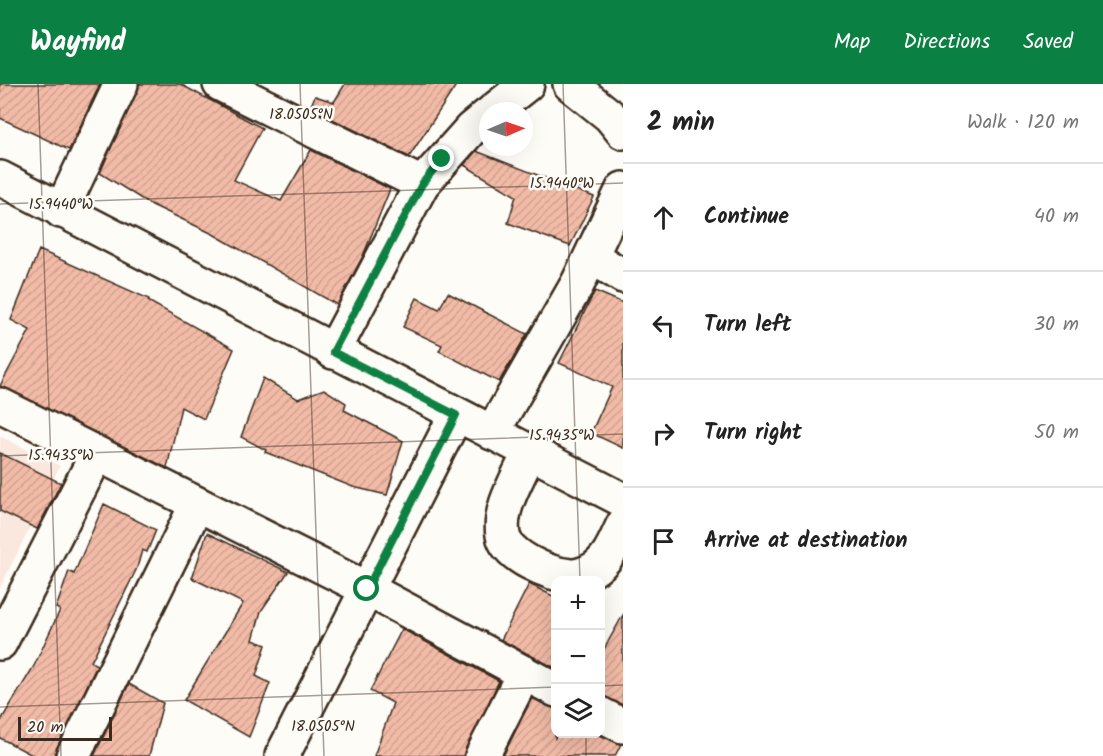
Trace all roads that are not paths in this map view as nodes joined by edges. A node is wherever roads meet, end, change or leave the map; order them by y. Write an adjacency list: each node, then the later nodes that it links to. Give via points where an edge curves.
1 (121, 84): 11 (street)
2 (220, 84): 9 (street)
3 (527, 84): 5 (street)
4 (570, 84): 7 (street, via 610,116)
5 (504, 102)
6 (479, 122): 9 (street)
7 (623, 132)
8 (0, 178): 11 (street)
9 (422, 184): 14 (street)
10 (623, 189): 12 (street)
11 (61, 211): 14 (street)
12 (592, 257): 13 (street); 17 (street)
13 (623, 276)
14 (333, 352): 16 (street)
15 (0, 405): 19 (street)
16 (456, 415): 17 (street); 23 (street)
17 (492, 433): 18 (street)
18 (529, 453): 20 (street); 22 (street, via 502,518 503,537 518,556 572,577 592,570 608,556)
19 (97, 454): 21 (street); 24 (street)
20 (623, 500)
21 (197, 504): 23 (street); 29 (street)
22 (623, 525)
23 (367, 589): 25 (street); 30 (street)
24 (0, 643)
25 (524, 673): 26 (street); 31 (street)
26 (551, 688)
27 (605, 717): 28 (street)
28 (623, 726)
29 (73, 756)
30 (282, 756)
31 (482, 756)

